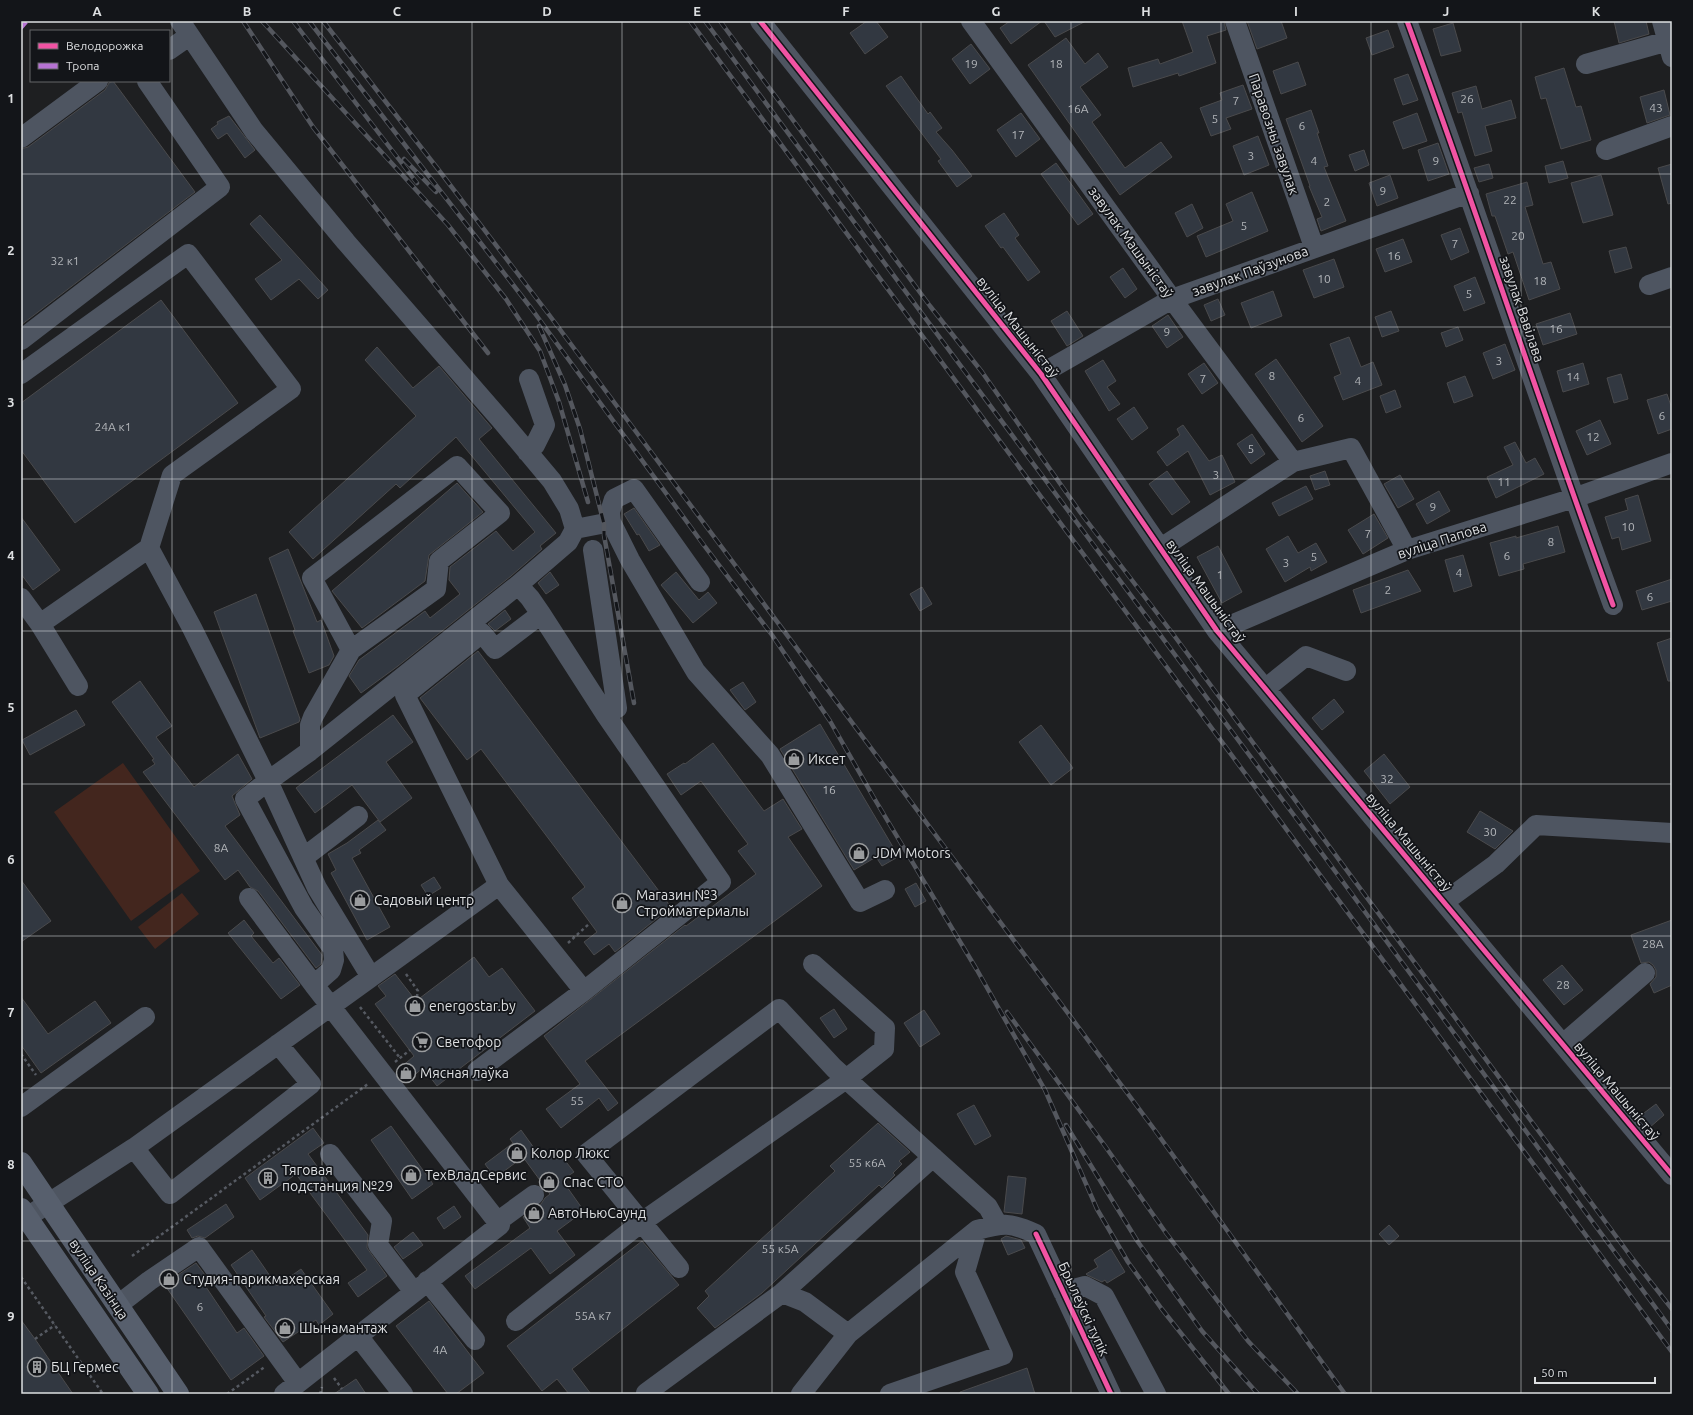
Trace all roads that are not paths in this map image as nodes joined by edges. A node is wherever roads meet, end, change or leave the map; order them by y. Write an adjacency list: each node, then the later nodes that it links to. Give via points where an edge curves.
1 (760, 21): 22 (street, вуліца Машыністаў)
2 (971, 21): 19 (street, завулак Машыністаў)
3 (1235, 21): 16 (street, Паравозны завулак)
4 (1407, 21): 15 (street, завулак Вавілава)
5 (1662, 21): 8 (street)
6 (185, 28): 7 (street); 24 (street, via 254,131)
7 (170, 49)
8 (1670, 49): 9 (street)
9 (1586, 64)
10 (97, 82): 13 (street)
11 (148, 82): 20 (street, via 220,186)
12 (1672, 126): 14 (street)
13 (21, 138)
14 (1606, 150)
15 (1470, 193): 16 (street, завулак Паўзунова); 27 (street, завулак Вавілава)
16 (1314, 248): 19 (street, завулак Паўзунова)
17 (1672, 277): 18 (street)
18 (1649, 285)
19 (1172, 299): 22 (street, завулак Паўзунова); 25 (street, завулак Машыністаў)
20 (21, 340)
21 (21, 374): 30 (street, via 188,254 291,389 172,475)
22 (1041, 374): 31 (street, вуліца Машыністаў)
23 (529, 380): 24 (street, via 545,425 535,445)
24 (527, 452): 29 (street, via 552,481 569,509)
25 (1294, 462): 31 (street); 33 (street, via 1351,448)
26 (1672, 462): 27 (street, вуліца Папова)
27 (1574, 498): 33 (street, вуліца Папова); 37 (street, завулак Вавілава)
28 (611, 522): 29 (street); 34 (street, via 610,512 614,499 634,489); 52 (street, via 630,560 696,672 770,755 860,902)
29 (575, 529): 35 (street, via 568,542)
30 (149, 548): 39 (street); 47 (street)
31 (1161, 548): 40 (street, вуліца Машыністаў)
32 (593, 550): 45 (street, via 616,708)
33 (1407, 550): 40 (street, вуліца Папова)
34 (700, 582)
35 (518, 585): 38 (street); 46 (street)
36 (21, 598): 39 (street)
37 (1613, 605)
38 (540, 614): 45 (street); 51 (street, via 495,649 482,633 405,695)
39 (40, 624): 43 (street)
40 (1217, 631): 44 (street, вуліца Машыністаў)
41 (351, 650): 41 (street, via 312,578 456,466 500,513 439,561 436,589); 46 (street, via 313,717 310,725)
42 (1346, 671): 44 (street, via 1306,656)
43 (78, 686)
44 (1266, 688): 54 (street, вуліца Машыністаў)
45 (606, 715): 59 (street, via 721,882)
46 (310, 751): 47 (street)
47 (268, 781): 50 (street); 58 (street, via 245,799 304,908 334,949 331,970)
48 (358, 816): 50 (street)
49 (1672, 833): 54 (street, via 1536,825 1496,864)
50 (303, 858): 57 (street, via 317,888)
51 (499, 885): 57 (street); 59 (street)
52 (885, 890)
53 (249, 898): 58 (street)
54 (1444, 902): 63 (street, вуліца Машыністаў)
55 (813, 964): 65 (street, via 885,1028 884,1049)
56 (1645, 973): 63 (street)
57 (371, 978): 60 (street)
58 (314, 984): 60 (street)
59 (584, 991): 64 (street)
60 (332, 1006): 62 (street); 75 (street)
61 (145, 1017): 66 (street)
62 (278, 1044): 67 (street); 67 (street, via 311,1084 170,1194)
63 (1563, 1044): 71 (street, вуліца Машыністаў)
64 (477, 1071)
65 (846, 1079): 69 (street); 76 (street); 76 (street, via 779,1009 586,1154)
66 (21, 1107)
67 (134, 1148): 73 (street)
68 (330, 1154): 80 (street, via 382,1221 378,1245)
69 (933, 1157): 77 (street, via 988,1207); 82 (street)
70 (21, 1163): 73 (main road, вуліца Казінца)
71 (1672, 1175)
72 (534, 1195): 75 (street)
73 (48, 1204): 74 (street); 83 (main road, вуліца Казінца)
74 (23, 1216): 89 (main road, вуліца Казінца)
75 (497, 1222): 80 (street, via 500,1225)
76 (642, 1222): 79 (street); 84 (street)
77 (998, 1225): 78 (street); 81 (street, Брылеўскі тупік, via 1018,1226 1036,1234)
78 (977, 1230): 85 (street); 94 (street, via 965,1272 1003,1355)
79 (679, 1268)
80 (421, 1286): 86 (street); 87 (street)
81 (1063, 1292): 95 (street, Брылеўскі тупік); 96 (street, via 1085,1286 1104,1296)
82 (782, 1293): 85 (street, via 805,1302); 92 (street)
83 (118, 1305): 88 (street, via 199,1247 279,1357); 90 (main road, вуліца Казінца)
84 (516, 1321)
85 (848, 1334): 93 (street)
86 (358, 1336): 88 (street); 91 (street)
87 (474, 1340)
88 (291, 1388)
89 (148, 1394)
90 (178, 1394)
91 (403, 1394)
92 (646, 1394)
93 (801, 1394)
94 (890, 1394)
95 (1111, 1394)
96 (1156, 1394)

